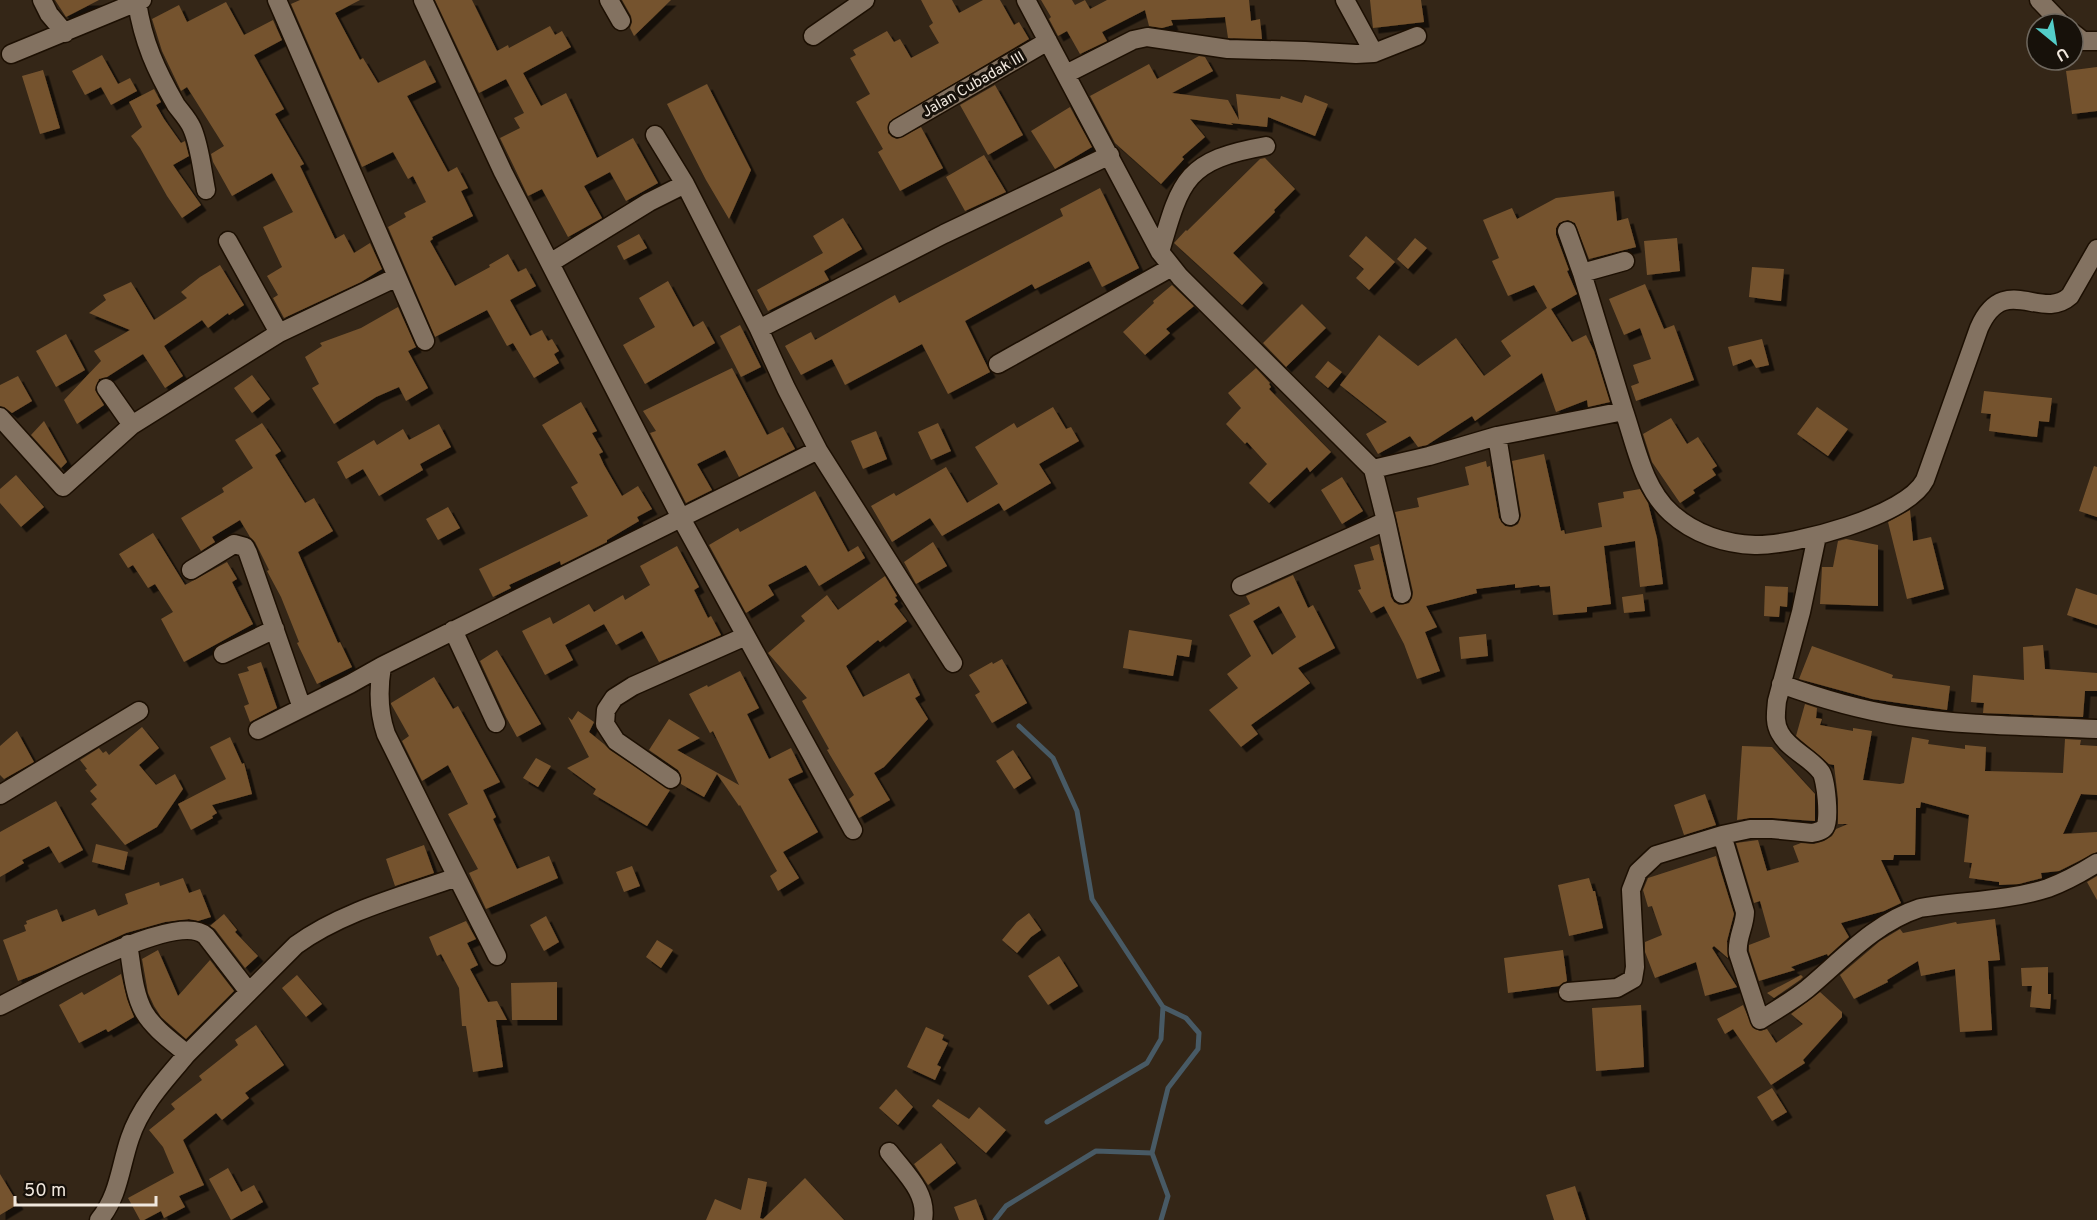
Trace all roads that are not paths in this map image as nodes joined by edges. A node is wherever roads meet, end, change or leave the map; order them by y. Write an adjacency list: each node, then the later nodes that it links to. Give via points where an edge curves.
1 (42, 0): 12 (street)
2 (277, 0): 33 (street)
3 (423, 0): 30 (street, via 503,172)
4 (609, 0): 11 (street)
5 (865, 0): 13 (street)
6 (1026, 0): 15 (street)
7 (1345, 0): 16 (street)
8 (2039, 0): 10 (street)
9 (139, 1): 12 (street); 24 (street, via 141,31 155,65 191,125)
10 (2050, 12)
11 (621, 21)
12 (65, 33): 17 (street)
13 (813, 36)
14 (1417, 36): 16 (street)
15 (1048, 41): 18 (street); 19 (street, Jalan Cubadak III)
16 (1374, 53): 18 (street, via 1228,50 1147,37 1133,40)
17 (11, 54)
18 (1066, 74): 22 (street)
19 (898, 128)
20 (655, 135): 23 (street)
21 (1266, 146): 28 (street, via 1215,158 1187,180 1180,190)
22 (1110, 155): 28 (street); 34 (street)
23 (686, 183): 30 (street); 34 (street)
24 (206, 190)
25 (1567, 231): 32 (street)
26 (228, 241): 35 (street)
27 (2097, 249): 48 (street, via 2066,301 2053,304 2005,300 1987,312 1925,480 1914,495 1860,522)
28 (1160, 252): 31 (street)
29 (1625, 261): 32 (street)
30 (550, 262): 46 (street)
31 (1172, 267): 37 (street); 44 (street)
32 (1582, 273): 39 (street)
33 (397, 277): 35 (street); 36 (street)
34 (759, 329): 43 (street)
35 (279, 333): 41 (street)
36 (425, 341)
37 (998, 364)
38 (106, 388): 41 (street)
39 (1624, 411): 42 (street); 48 (street, via 1655,494 1689,526 1712,538 1756,545)
40 (0, 417): 41 (street, via 63,486)
41 (132, 425)
42 (1497, 436): 44 (street); 45 (street)
43 (818, 450): 46 (street); 56 (street)
44 (1373, 469): 47 (street)
45 (1510, 516)
46 (681, 518): 53 (street); 54 (street)
47 (1386, 521): 50 (street); 51 (street)
48 (1817, 536): 58 (street)
49 (191, 570): 52 (street, via 234,544 244,548)
50 (1241, 586)
51 (1402, 594)
52 (275, 629): 55 (street); 59 (street)
53 (453, 630): 57 (street); 61 (street)
54 (746, 636): 64 (street, via 633,686 614,698 606,710 605,724 616,741); 66 (street)
55 (223, 654)
56 (953, 663)
57 (382, 666): 59 (street); 69 (street, via 379,699 383,726)
58 (1781, 684): 62 (street, via 1900,716); 67 (street, via 1776,724 1784,739 1822,774 1827,823 1817,832 1762,828)
59 (302, 708): 63 (street)
60 (139, 711): 65 (street)
61 (496, 723)
62 (2097, 729)
63 (258, 730)
64 (671, 779)
65 (0, 795)
66 (854, 830)
67 (1722, 835): 68 (street, via 1745,912 1738,953 1760,1020 1805,990 1872,932 1905,912 2047,888); 73 (street, via 1656,855 1638,872 1631,890 1633,979 1617,988)
68 (2097, 863)
69 (456, 877): 71 (street); 72 (street, via 361,911 308,936)
70 (128, 944): 72 (street, via 161,934 199,931); 74 (street); 75 (street, via 145,1014)
71 (497, 956)
72 (249, 992): 75 (street)
73 (1568, 992)
74 (0, 1006)
75 (187, 1054): 77 (street, via 136,1122 113,1200)
76 (889, 1152): 78 (street, via 921,1194)
77 (99, 1220)
78 (923, 1220)

